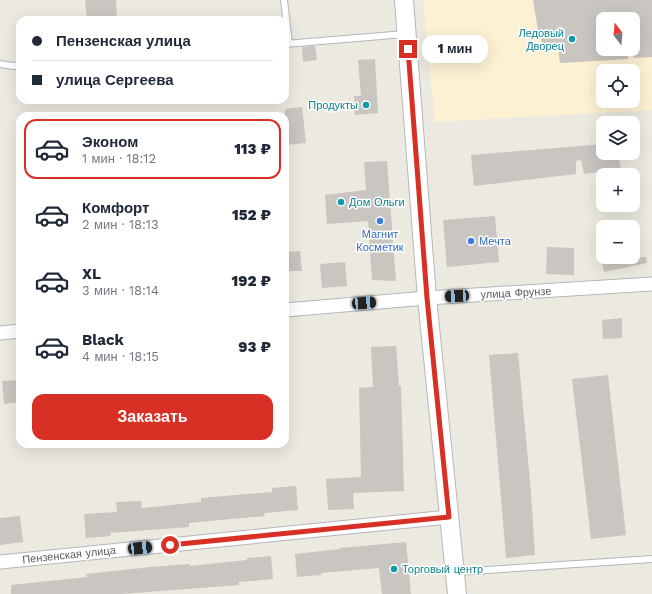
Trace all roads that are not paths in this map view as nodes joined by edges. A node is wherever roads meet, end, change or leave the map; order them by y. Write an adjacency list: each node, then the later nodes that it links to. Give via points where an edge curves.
1 (284, 0): 3 (lane)
2 (404, 0): 4 (main road)
3 (285, 16)
4 (407, 34): 5 (lane); 9 (main road)
5 (289, 44)
6 (0, 64): 7 (lane)
7 (16, 66)
8 (652, 284): 9 (street, улица Фрунзе)
9 (427, 298): 10 (street, улица Фрунзе); 13 (main road)
10 (289, 310)
11 (16, 331): 12 (street)
12 (0, 333)
13 (449, 517): 15 (street, Пензенская улица); 16 (main road)
14 (652, 559): 16 (lane)
15 (0, 562)
16 (455, 572): 17 (main road)
17 (456, 594)

